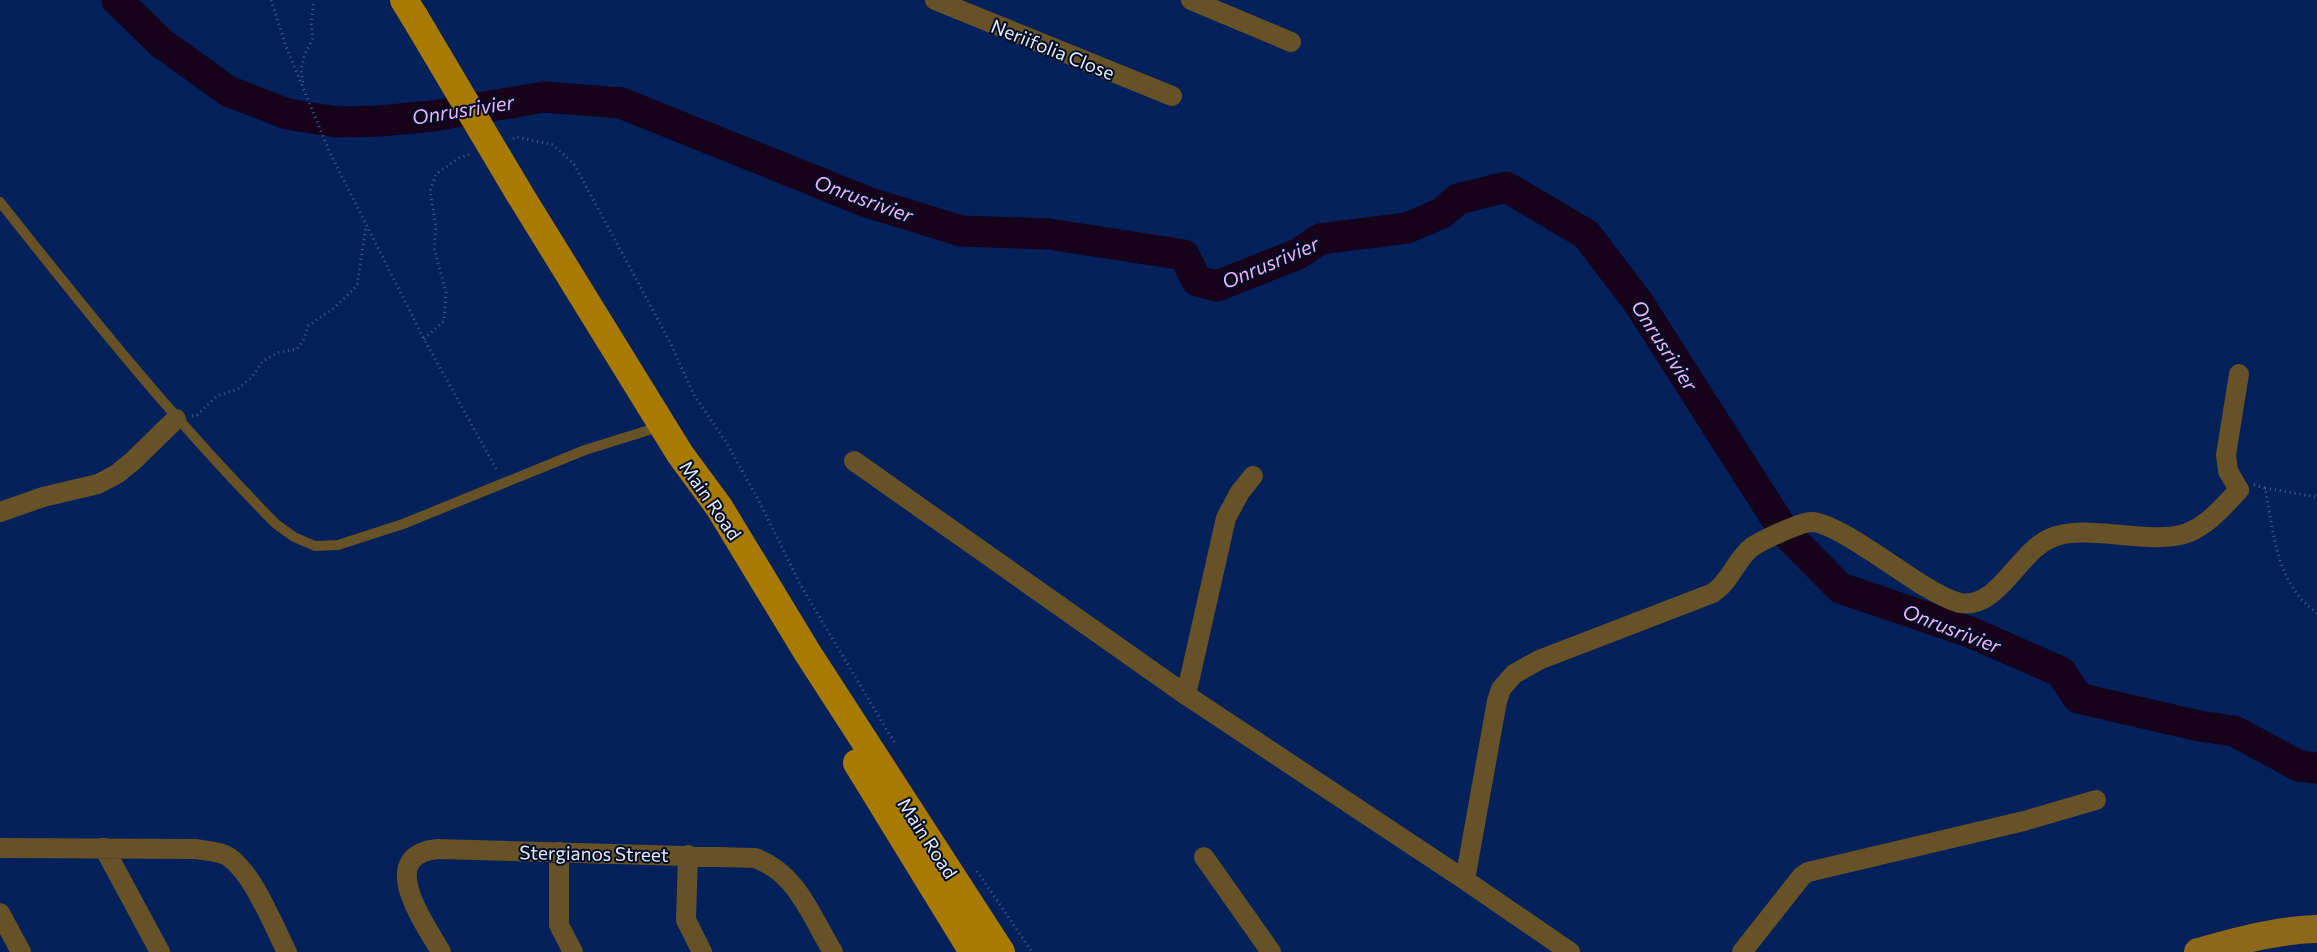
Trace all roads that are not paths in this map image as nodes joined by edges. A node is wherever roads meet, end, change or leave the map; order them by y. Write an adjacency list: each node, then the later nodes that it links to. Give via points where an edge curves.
1 (935, 0): 5 (street, Neriifolia Close)
2 (1191, 0): 4 (street)
3 (409, 8): 9 (main road, bridge)
4 (1291, 42)
5 (1172, 96)
6 (0, 202): 8 (lane, via 120,354)
7 (2239, 374): 21 (street, via 2226,455 2228,471 2239,490 2197,528 2177,536 2087,532 2050,538 2025,558 1995,590 1973,602 1960,603 1908,577 1833,528 1811,522 1753,547 1725,584 1714,593 1539,660 1514,674 1504,684 1497,701)
8 (176, 419): 9 (lane, via 276,524 315,546 338,545 403,524 585,450); 13 (street, via 134,460 98,484 43,497)
9 (663, 426): 10 (main road)
10 (680, 454): 31 (main road, Main Road, via 692,490 719,537); 32 (main road, Main Road, via 719,508 807,652)
11 (854, 461): 14 (street)
12 (1253, 476): 14 (street, via 1226,518)
13 (0, 512)
14 (1186, 695): 21 (street)
15 (2096, 800): 35 (street, via 2024,821 1808,872)
16 (0, 848): 17 (street)
17 (104, 848): 25 (street); 26 (street, via 196,849 229,856 251,883)
18 (559, 852): 19 (street, Stergianos Street); 27 (street, Stergianos Street, via 438,849 416,857 407,871 406,887); 28 (street, via 559,925)
19 (688, 855): 29 (street, via 686,920); 30 (street, Stergianos Street, via 744,856 774,867 794,884)
20 (1204, 857): 33 (street)
21 (1465, 880): 34 (street)
22 (0, 913): 24 (street)
23 (2317, 929): 36 (main road, via 2255,936)
24 (21, 952)
25 (160, 952)
26 (288, 952)
27 (441, 952)
28 (573, 952)
29 (702, 952)
30 (833, 952)
31 (973, 952)
32 (1001, 952)
33 (1271, 952)
34 (1570, 952)
35 (1742, 952)
36 (2198, 952)

